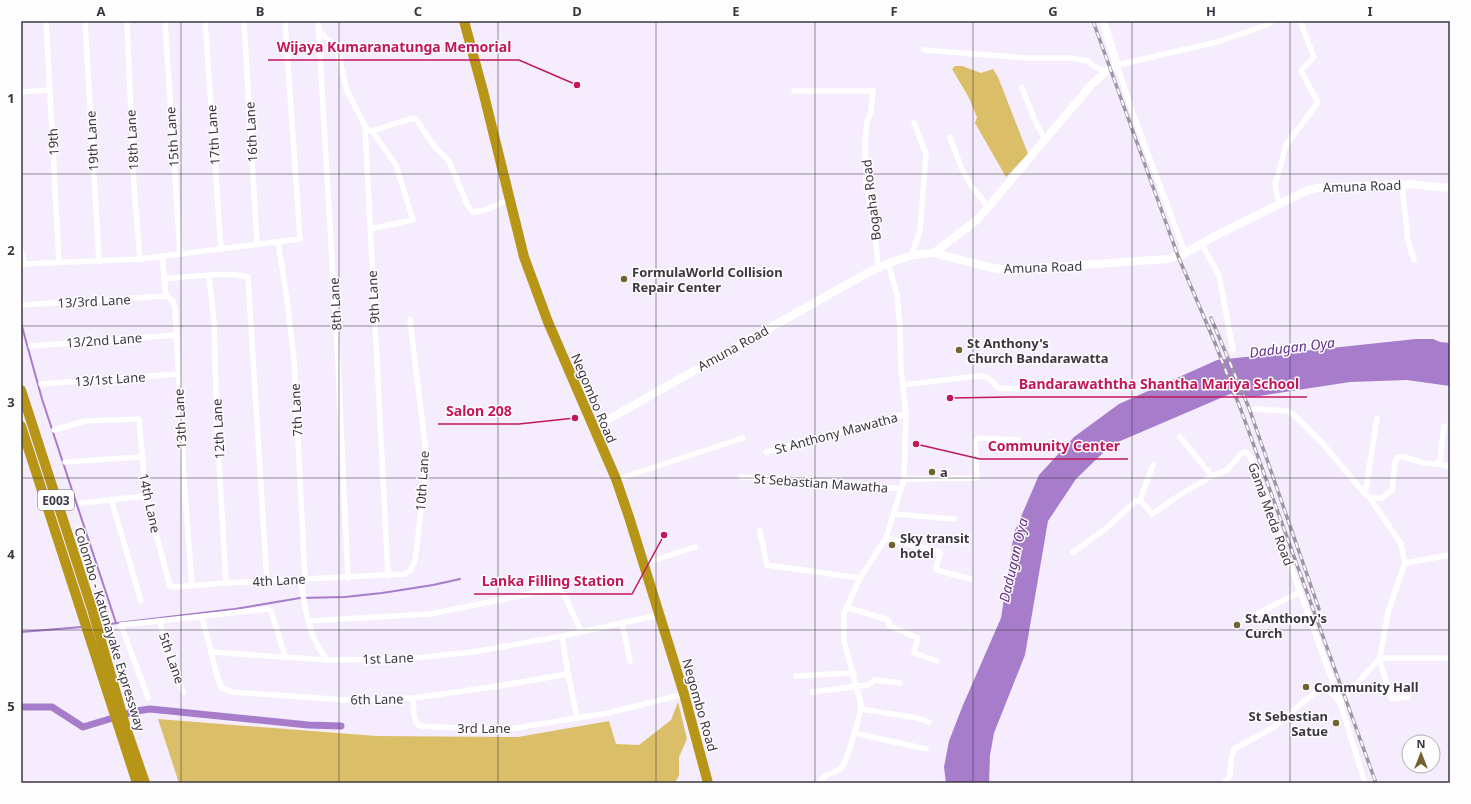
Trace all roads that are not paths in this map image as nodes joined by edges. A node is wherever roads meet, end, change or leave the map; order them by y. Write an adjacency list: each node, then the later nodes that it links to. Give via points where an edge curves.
1 (46, 21): 19 (street, 19th)
2 (85, 21): 45 (street, 19th Lane)
3 (127, 21): 43 (street, 18th Lane, via 134,187)
4 (165, 21): 40 (street, 15th Lane)
5 (205, 21): 36 (street, 17th Lane)
6 (244, 21): 35 (street, 16th Lane)
7 (285, 21): 33 (street, via 300,239)
8 (318, 21): 14 (street, 8th Lane)
9 (464, 21): 29 (highway, Negombo Road)
10 (471, 21): 67 (highway, Negombo Road, via 530,256)
11 (1104, 21): 16 (street)
12 (1272, 21): 16 (street, via 1217,42)
13 (1300, 21): 30 (street, via 1314,57 1301,71 1318,102 1286,145 1276,185)
14 (319, 31): 23 (street, 9th Lane, via 333,44 338,53 347,91); 100 (street, 8th Lane)
15 (924, 50): 17 (street, via 1027,58 1070,58 1088,61)
16 (1117, 65): 17 (street); 39 (street)
17 (1106, 72): 26 (street, via 1092,84)
18 (1022, 88): 26 (street)
19 (50, 90): 21 (street); 46 (street, 19th)
20 (794, 91): 49 (street, Bogaha Road, via 873,91 871,112 866,122 866,184 875,230)
21 (21, 92)
22 (914, 123): 42 (street, via 926,154 920,230)
23 (365, 126): 24 (street); 32 (street, 9th Lane)
24 (372, 131): 29 (street, via 416,119 434,146 449,162 473,212); 32 (street, via 396,165 413,220)
25 (950, 137): 31 (street, via 961,167)
26 (1045, 140): 31 (street)
27 (1402, 184): 28 (street, Amuna Road); 30 (street, Amuna Road, via 1318,188 1302,192); 44 (street, via 1408,241)
28 (1450, 188)
29 (509, 200): 67 (highway, Negombo Road, via 524,257 545,315)
30 (1279, 203): 34 (street, Amuna Road)
31 (988, 207): 38 (street, via 978,219)
32 (370, 229): 99 (street, 9th Lane)
33 (278, 242): 35 (street); 102 (street, 7th Lane, via 294,359)
34 (1201, 243): 39 (street, Amuna Road); 57 (street, via 1219,275)
35 (257, 244): 36 (street)
36 (221, 249): 40 (street)
37 (21, 252): 48 (street)
38 (934, 253): 39 (street, Amuna Road, via 1010,270 1167,259); 42 (street, Amuna Road)
39 (1185, 253)
40 (180, 254): 41 (street)
41 (162, 256): 43 (street); 51 (street, 13th Lane)
42 (912, 256): 47 (street, Amuna Road)
43 (140, 259): 45 (street)
44 (1414, 260)
45 (99, 261): 46 (street)
46 (59, 262): 48 (street)
47 (888, 262): 49 (street, Amuna Road); 60 (street, via 897,294)
48 (23, 264)
49 (878, 268): 67 (street, Amuna Road)
50 (209, 276): 51 (street); 104 (street, via 248,277); 105 (street, 12th Lane, via 214,321)
51 (164, 279): 52 (street, 13th Lane)
52 (166, 296): 53 (street, 13/3rd Lane); 55 (street, 13th Lane, via 172,300 175,308)
53 (21, 305)
54 (410, 320): 99 (street, 10th Lane, via 427,460 415,561 406,574)
55 (176, 335): 56 (street, 13/2nd Lane); 58 (street, 13th Lane)
56 (32, 346)
57 (1233, 350)
58 (178, 374): 59 (street, 13/1st Lane); 107 (street, 13th Lane)
59 (41, 384)
60 (903, 385): 61 (street, via 977,376 987,377 999,388); 64 (street)
61 (1020, 389)
62 (21, 390): 111 (highway, Colombo - Katunayake Expressway / E003)
63 (1254, 409): 84 (street, via 1287,411 1292,414 1323,444)
64 (906, 414): 73 (street, St Anthony Mawatha); 82 (street)
65 (1377, 418): 84 (street)
66 (21, 426): 111 (highway, Colombo - Katunayake Expressway / E003)
67 (596, 426): 81 (highway, Negombo Road); 112 (highway, Negombo Road, via 629,517)
68 (1444, 426): 76 (street, via 1440,461)
69 (54, 430): 74 (street, 14th Lane, via 85,421 138,419)
70 (1180, 437): 79 (street)
71 (743, 438): 81 (street)
72 (1018, 440): 82 (street, via 979,438 976,441 977,478)
73 (766, 452)
74 (141, 457): 75 (street); 85 (street, 14th Lane)
75 (65, 462)
76 (1437, 464): 78 (street); 86 (street, via 1424,464 1398,457 1392,490 1382,498)
77 (1153, 465): 88 (street)
78 (1450, 467)
79 (1212, 476): 88 (street, Gama Meda Road, via 1152,514); 108 (street, Gama Meda Road, via 1227,470 1242,453 1246,452 1249,455)
80 (741, 477): 83 (street, St Sebastian Mawatha)
81 (621, 478): 97 (highway, Negombo Road)
82 (904, 479): 83 (street)
83 (901, 489): 90 (street)
84 (1365, 494): 86 (street)
85 (146, 496): 87 (street); 106 (street, 14th Lane)
86 (1370, 498): 98 (street, via 1401,544)
87 (111, 499): 89 (street); 109 (street)
88 (1140, 500): 95 (street)
89 (81, 503)
90 (894, 514): 91 (street); 93 (street)
91 (954, 519)
92 (760, 531): 101 (street, via 766,565)
93 (886, 538): 101 (street); 103 (street, via 940,552 936,570)
94 (695, 547): 97 (street)
95 (1073, 552)
96 (1450, 555): 98 (street)
97 (649, 562): 148 (highway, Negombo Road, via 690,692)
98 (1405, 563): 122 (street, via 1388,612)
99 (388, 576): 100 (street, 4th Lane)
100 (348, 578): 102 (street, 4th Lane)
101 (860, 578): 110 (street)
102 (303, 579): 104 (street, 4th Lane); 116 (street, 7th Lane, via 302,594)
103 (970, 579)
104 (267, 581): 105 (street, 4th Lane)
105 (226, 583): 107 (street, 4th Lane)
106 (170, 586): 107 (street, 4th Lane)
107 (192, 586)
108 (1300, 592): 114 (street); 138 (street, Gama Meda Road)
109 (141, 601)
110 (846, 607): 126 (street, via 888,620 890,626 918,638 914,653); 127 (street, via 844,641)
111 (87, 610): 142 (highway, Colombo - Katunayake Expressway / E003)
112 (659, 615): 117 (street, 1st Lane); 134 (highway, Negombo Road)
113 (202, 617): 115 (street); 120 (street); 121 (street, via 271,611)
114 (1245, 620)
115 (159, 621): 132 (street, 5th Lane); 136 (street, 5th Lane, via 121,625)
116 (308, 621): 118 (street, via 430,614 554,589 562,590); 124 (street, 7th Lane, via 318,647)
117 (622, 623): 118 (street, 1st Lane); 125 (street)
118 (581, 631): 119 (street, 1st Lane)
119 (562, 636): 124 (street, 1st Lane, via 473,652 405,659); 128 (street)
120 (212, 652): 121 (street, 1st Lane); 137 (street, 6th Lane, via 222,688 232,692 346,700)
121 (285, 656): 124 (street, 1st Lane)
122 (1379, 658): 123 (street); 135 (street, via 1392,699); 138 (street)
123 (1450, 658)
124 (327, 660)
125 (630, 661)
126 (937, 662)
127 (854, 673): 129 (street); 131 (street)
128 (568, 674): 137 (street, 6th Lane); 140 (street)
129 (796, 676)
130 (900, 683): 131 (street, via 875,680 871,685)
131 (856, 687): 133 (street); 139 (street)
132 (183, 692)
133 (812, 692)
134 (684, 694): 140 (street, 3rd Lane, via 608,713); 147 (highway, Negombo Road)
135 (1408, 697)
136 (148, 698)
137 (413, 698): 140 (street, 3rd Lane, via 415,720 420,726 503,730)
138 (1340, 702): 150 (street, via 1325,686 1321,687 1274,727 1234,749 1230,776); 151 (street, Gama Meda Road)
139 (861, 709): 141 (street); 143 (street)
140 (577, 717)
141 (929, 722)
142 (123, 729): 145 (highway, Colombo - Katunayake Expressway / E003); 146 (highway, Colombo - Katunayake Expressway / E003)
143 (854, 733): 144 (street); 149 (street, via 841,769 826,775)
144 (926, 749)
145 (137, 783)
146 (146, 783)
147 (708, 783)
148 (714, 783)
149 (820, 783)
150 (1224, 783)
151 (1365, 783)

